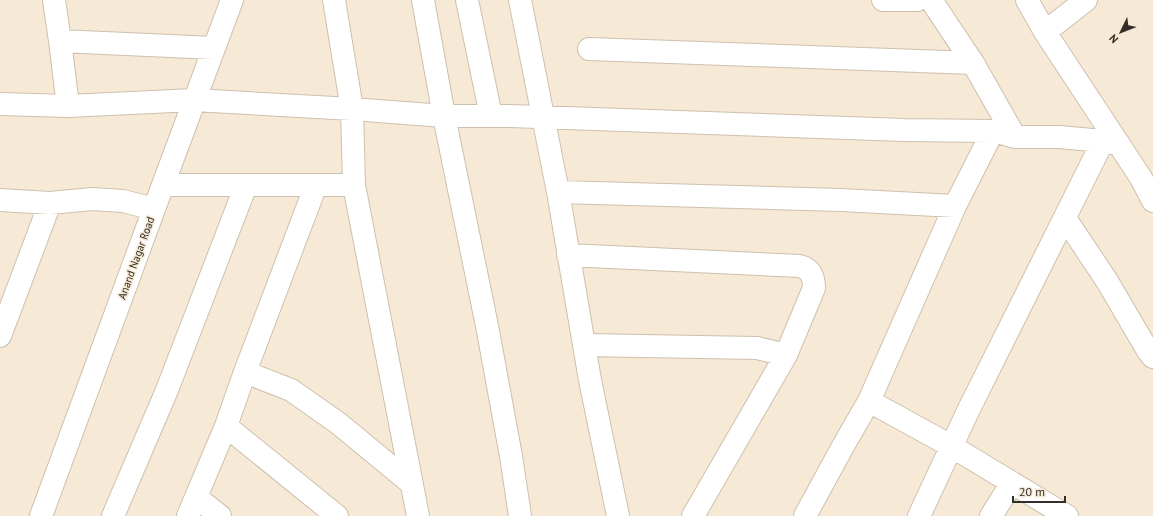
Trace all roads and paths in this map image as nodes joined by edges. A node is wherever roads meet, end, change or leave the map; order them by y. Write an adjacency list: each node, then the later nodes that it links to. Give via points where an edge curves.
1 (54, 0): 13 (street)
2 (232, 0): 14 (street, Anand Nagar Road)
3 (334, 0): 20 (street)
4 (423, 0): 21 (street)
5 (467, 0): 22 (street)
6 (520, 0): 23 (street)
7 (883, 0): 8 (street)
8 (917, 0)
9 (931, 0): 16 (street)
10 (1027, 0): 12 (street)
11 (1086, 0): 12 (street)
12 (1045, 32): 26 (street)
13 (60, 40): 14 (street); 19 (street)
14 (214, 48): 17 (street, Anand Nagar Road)
15 (589, 49): 16 (street)
16 (973, 64): 25 (street)
17 (194, 100): 19 (street); 20 (street); 27 (street, Anand Nagar Road)
18 (0, 104): 19 (street)
19 (68, 106)
20 (352, 108): 21 (street); 30 (street)
21 (444, 116): 22 (street); 55 (street, via 487,326)
22 (491, 116): 23 (street)
23 (543, 118): 24 (street); 31 (street)
24 (993, 131): 25 (street); 35 (street)
25 (1015, 137): 26 (street, via 1059,137)
26 (1111, 143): 33 (street, via 1141,178); 37 (street)
27 (163, 185): 28 (street); 36 (street, Anand Nagar Road)
28 (246, 185): 29 (street); 51 (street, via 167,390)
29 (316, 185): 30 (street); 43 (street)
30 (354, 186): 48 (street)
31 (558, 192): 35 (street); 38 (street)
32 (0, 200): 34 (street)
33 (1153, 201)
34 (50, 203): 36 (street, via 92,199 123,201); 39 (street)
35 (955, 206): 44 (street)
36 (154, 209): 50 (street, Anand Nagar Road)
37 (1065, 218): 42 (street); 46 (street)
38 (568, 255): 40 (street); 41 (street, via 806,268 810,271 814,288)
39 (0, 336)
40 (584, 345): 41 (street, via 757,348); 56 (street)
41 (786, 355): 57 (street)
42 (1153, 356)
43 (245, 372): 45 (street); 48 (street, via 291,390 338,423)
44 (869, 401): 46 (street); 58 (street)
45 (226, 426): 49 (street); 53 (street)
46 (952, 446): 47 (street); 59 (street)
47 (1012, 483): 60 (street); 61 (street)
48 (412, 484): 54 (street)
49 (192, 507): 52 (street)
50 (41, 516)
51 (114, 516)
52 (220, 516)
53 (338, 516)
54 (418, 516)
55 (520, 516)
56 (618, 516)
57 (693, 516)
58 (805, 516)
59 (919, 516)
60 (991, 516)
61 (1067, 516)

